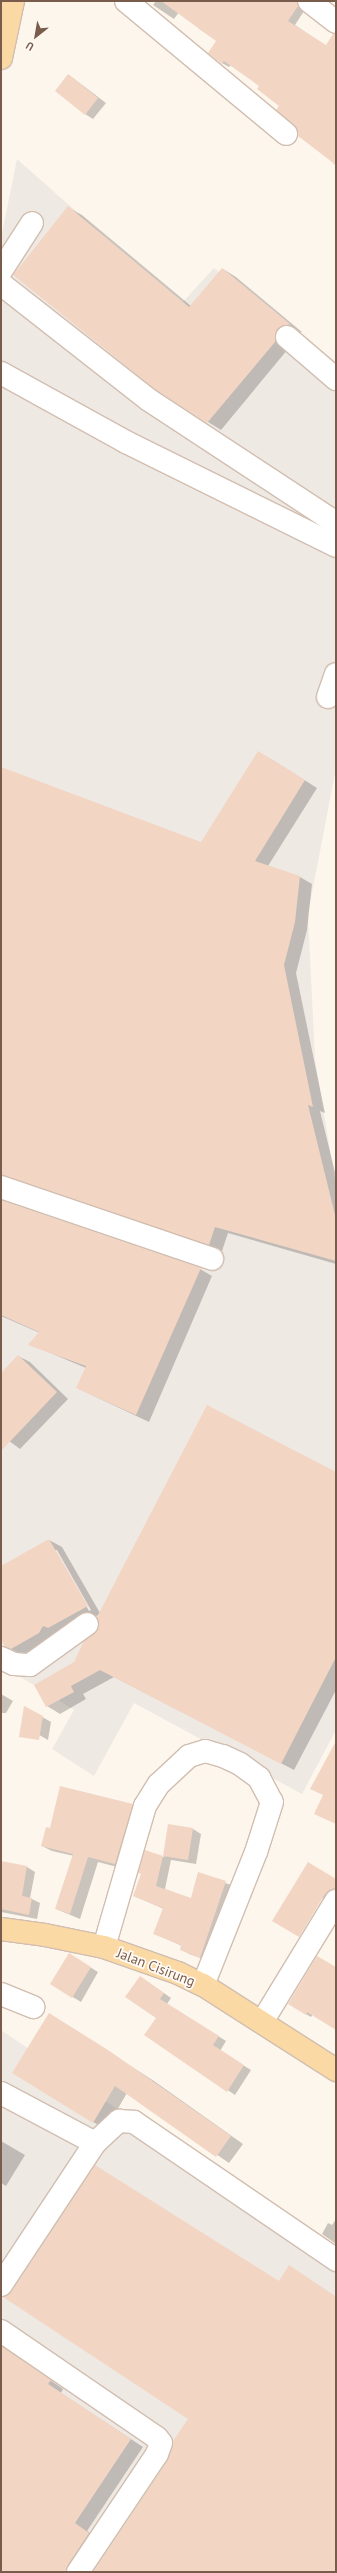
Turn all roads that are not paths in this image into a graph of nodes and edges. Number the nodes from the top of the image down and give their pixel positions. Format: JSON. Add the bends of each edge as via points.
{"nodes":[{"id":1,"x":13,"y":1,"type":"edge"},
{"id":2,"x":126,"y":1,"type":"edge"},
{"id":3,"x":309,"y":1,"type":"edge"},
{"id":4,"x":336,"y":22,"type":"edge"},
{"id":5,"x":1,"y":58,"type":"edge"},
{"id":6,"x":286,"y":134,"type":"dead end"},
{"id":7,"x":32,"y":223,"type":"dead end"},
{"id":8,"x":1,"y":271,"type":"edge"},
{"id":9,"x":1,"y":284,"type":"edge"},
{"id":10,"x":287,"y":337,"type":"dead end"},
{"id":11,"x":1,"y":373,"type":"edge"},
{"id":12,"x":336,"y":379,"type":"edge"},
{"id":13,"x":336,"y":523,"type":"edge"},
{"id":14,"x":336,"y":546,"type":"edge"},
{"id":15,"x":336,"y":674,"type":"edge"},
{"id":16,"x":328,"y":697,"type":"dead end"},
{"id":17,"x":1,"y":1187,"type":"edge"},
{"id":18,"x":212,"y":1259,"type":"dead end"},
{"id":19,"x":87,"y":1624,"type":"dead end"},
{"id":20,"x":1,"y":1658,"type":"edge"},
{"id":21,"x":336,"y":1901,"type":"edge"},
{"id":22,"x":1,"y":1928,"type":"edge"},
{"id":23,"x":104,"y":1947,"type":"junction"},
{"id":24,"x":203,"y":1985,"type":"junction"},
{"id":25,"x":1,"y":1994,"type":"edge"},
{"id":26,"x":33,"y":2007,"type":"dead end"},
{"id":27,"x":262,"y":2022,"type":"junction"},
{"id":28,"x":336,"y":2070,"type":"edge"},
{"id":29,"x":1,"y":2093,"type":"edge"},
{"id":30,"x":95,"y":2143,"type":"junction"},
{"id":31,"x":336,"y":2260,"type":"edge"},
{"id":32,"x":1,"y":2286,"type":"edge"},
{"id":33,"x":1,"y":2331,"type":"edge"},
{"id":34,"x":78,"y":2572,"type":"edge"}],
"edges":[{"from":1,"to":5,"type":"main road"},
{"from":2,"to":6,"type":"street"},
{"from":3,"to":4,"type":"street"},
{"from":7,"to":8,"type":"street"},
{"from":9,"to":13,"type":"street","via":[[149,400]]},
{"from":10,"to":12,"type":"street"},
{"from":11,"to":14,"type":"street","via":[[126,442]]},
{"from":15,"to":16,"type":"street"},
{"from":17,"to":18,"type":"street"},
{"from":19,"to":20,"type":"street","via":[[30,1665],[14,1664]]},
{"from":21,"to":27,"type":"street"},
{"from":22,"to":23,"type":"main road","name":"Jalan Cisirung"},
{"from":23,"to":24,"type":"main road","name":"Jalan Cisirung","via":[[178,1973]]},
{"from":23,"to":24,"type":"street","via":[[145,1806],[159,1784],[189,1756],[205,1751],[223,1756],[245,1767],[259,1778],[272,1802],[256,1852]]},
{"from":24,"to":27,"type":"main road","name":"Jalan Cisirung"},
{"from":25,"to":26,"type":"street"},
{"from":27,"to":28,"type":"main road","name":"Jalan Cisirung"},
{"from":29,"to":30,"type":"street"},
{"from":30,"to":31,"type":"street","via":[[119,2121],[134,2122]]},
{"from":30,"to":32,"type":"street"},
{"from":33,"to":34,"type":"street","via":[[161,2443],[157,2454]]}]}
